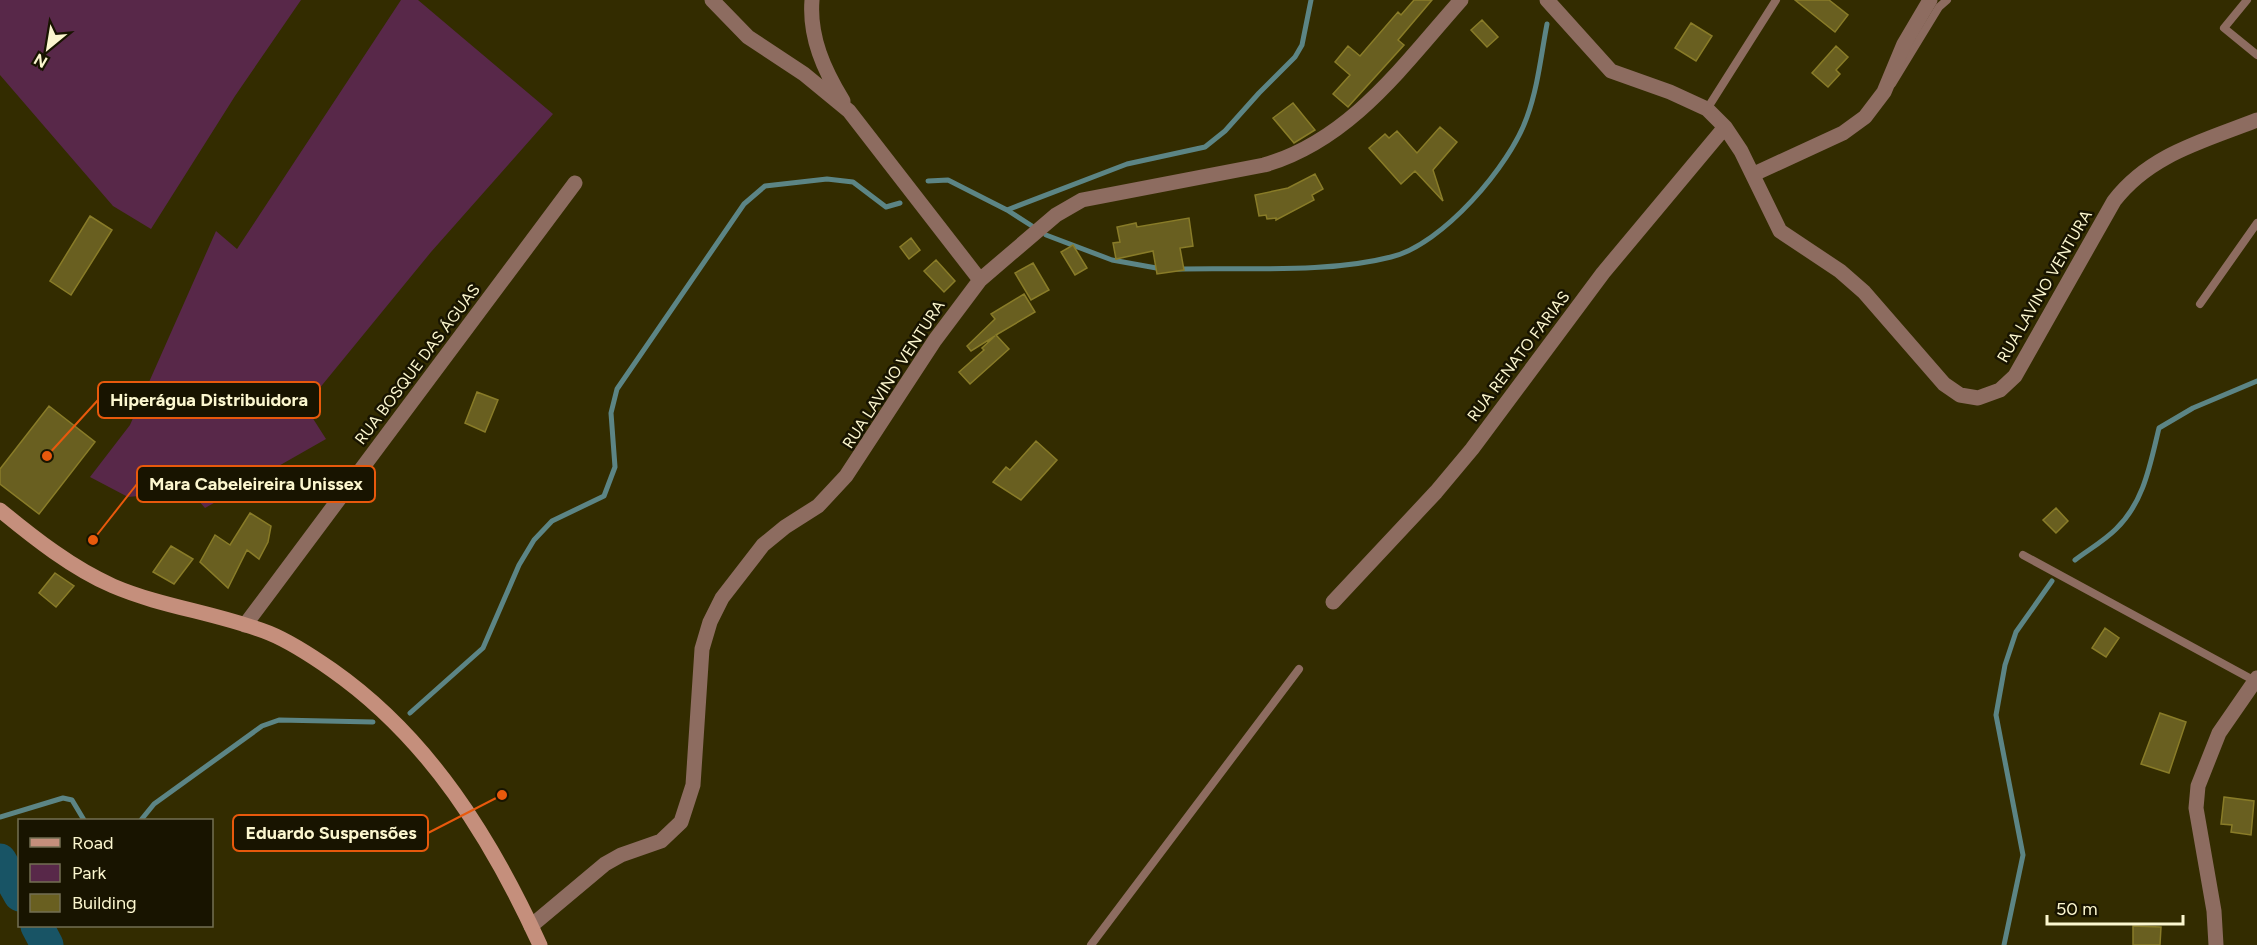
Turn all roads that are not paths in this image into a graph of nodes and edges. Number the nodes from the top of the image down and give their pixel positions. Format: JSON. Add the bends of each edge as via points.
{"nodes":[{"id":1,"x":712,"y":0,"type":"edge"},
{"id":2,"x":812,"y":0,"type":"edge"},
{"id":3,"x":1461,"y":0,"type":"edge"},
{"id":4,"x":1547,"y":0,"type":"edge"},
{"id":5,"x":1776,"y":0,"type":"edge"},
{"id":6,"x":1930,"y":0,"type":"edge"},
{"id":7,"x":1947,"y":0,"type":"edge"},
{"id":8,"x":2247,"y":0,"type":"edge"},
{"id":9,"x":2257,"y":55,"type":"edge"},
{"id":10,"x":1880,"y":99,"type":"junction"},
{"id":11,"x":1707,"y":109,"type":"junction"},
{"id":12,"x":849,"y":111,"type":"junction"},
{"id":13,"x":2257,"y":120,"type":"edge"},
{"id":14,"x":1725,"y":127,"type":"junction"},
{"id":15,"x":1754,"y":174,"type":"junction"},
{"id":16,"x":575,"y":183,"type":"dead end"},
{"id":17,"x":2257,"y":223,"type":"edge"},
{"id":18,"x":980,"y":280,"type":"junction"},
{"id":19,"x":2200,"y":304,"type":"dead end"},
{"id":20,"x":0,"y":510,"type":"edge"},
{"id":21,"x":2023,"y":555,"type":"dead end"},
{"id":22,"x":1333,"y":602,"type":"dead end"},
{"id":23,"x":245,"y":625,"type":"junction"},
{"id":24,"x":1299,"y":669,"type":"dead end"},
{"id":25,"x":2256,"y":680,"type":"edge"},
{"id":26,"x":531,"y":926,"type":"junction"},
{"id":27,"x":540,"y":945,"type":"edge"},
{"id":28,"x":1091,"y":945,"type":"edge"},
{"id":29,"x":2216,"y":945,"type":"edge"}],
"edges":[{"from":1,"to":12,"type":"street","via":[[748,37],[804,74]]},
{"from":2,"to":12,"type":"street","via":[[821,61]]},
{"from":3,"to":18,"type":"street","name":"RUA LAVINO VENTURA","via":[[1371,101],[1314,144],[1264,165],[1082,200],[1056,215]]},
{"from":4,"to":11,"type":"street","name":"RUA LAVINO VENTURA","via":[[1611,71]]},
{"from":5,"to":11,"type":"lane"},
{"from":6,"to":10,"type":"street","via":[[1904,44]]},
{"from":7,"to":10,"type":"lane"},
{"from":8,"to":9,"type":"lane","via":[[2224,28]]},
{"from":10,"to":15,"type":"street","via":[[1850,130]]},
{"from":11,"to":14,"type":"street","name":"RUA LAVINO VENTURA"},
{"from":12,"to":18,"type":"street"},
{"from":13,"to":15,"type":"street","name":"RUA LAVINO VENTURA","via":[[2160,159],[2134,177],[2114,201],[2015,376],[2000,390],[1978,398],[1960,395],[1944,384],[1864,292],[1780,231]]},
{"from":14,"to":15,"type":"street","name":"RUA LAVINO VENTURA"},
{"from":14,"to":22,"type":"street","name":"RUA RENATO FARIAS","via":[[1603,273],[1457,466]]},
{"from":16,"to":23,"type":"street","name":"RUA BOSQUE DAS ÁGUAS"},
{"from":17,"to":19,"type":"lane"},
{"from":18,"to":26,"type":"street","name":"RUA LAVINO VENTURA","via":[[935,340],[846,476],[818,506],[763,545],[718,605],[702,649],[693,785],[681,822],[661,841],[605,864]]},
{"from":20,"to":23,"type":"main road","via":[[96,578],[136,594]]},
{"from":21,"to":25,"type":"lane"},
{"from":23,"to":26,"type":"main road","via":[[270,633],[321,663],[357,688],[408,735],[462,802]]},
{"from":24,"to":28,"type":"lane"},
{"from":25,"to":29,"type":"street","via":[[2219,733],[2198,786],[2196,808]]},
{"from":26,"to":27,"type":"main road"}]}
